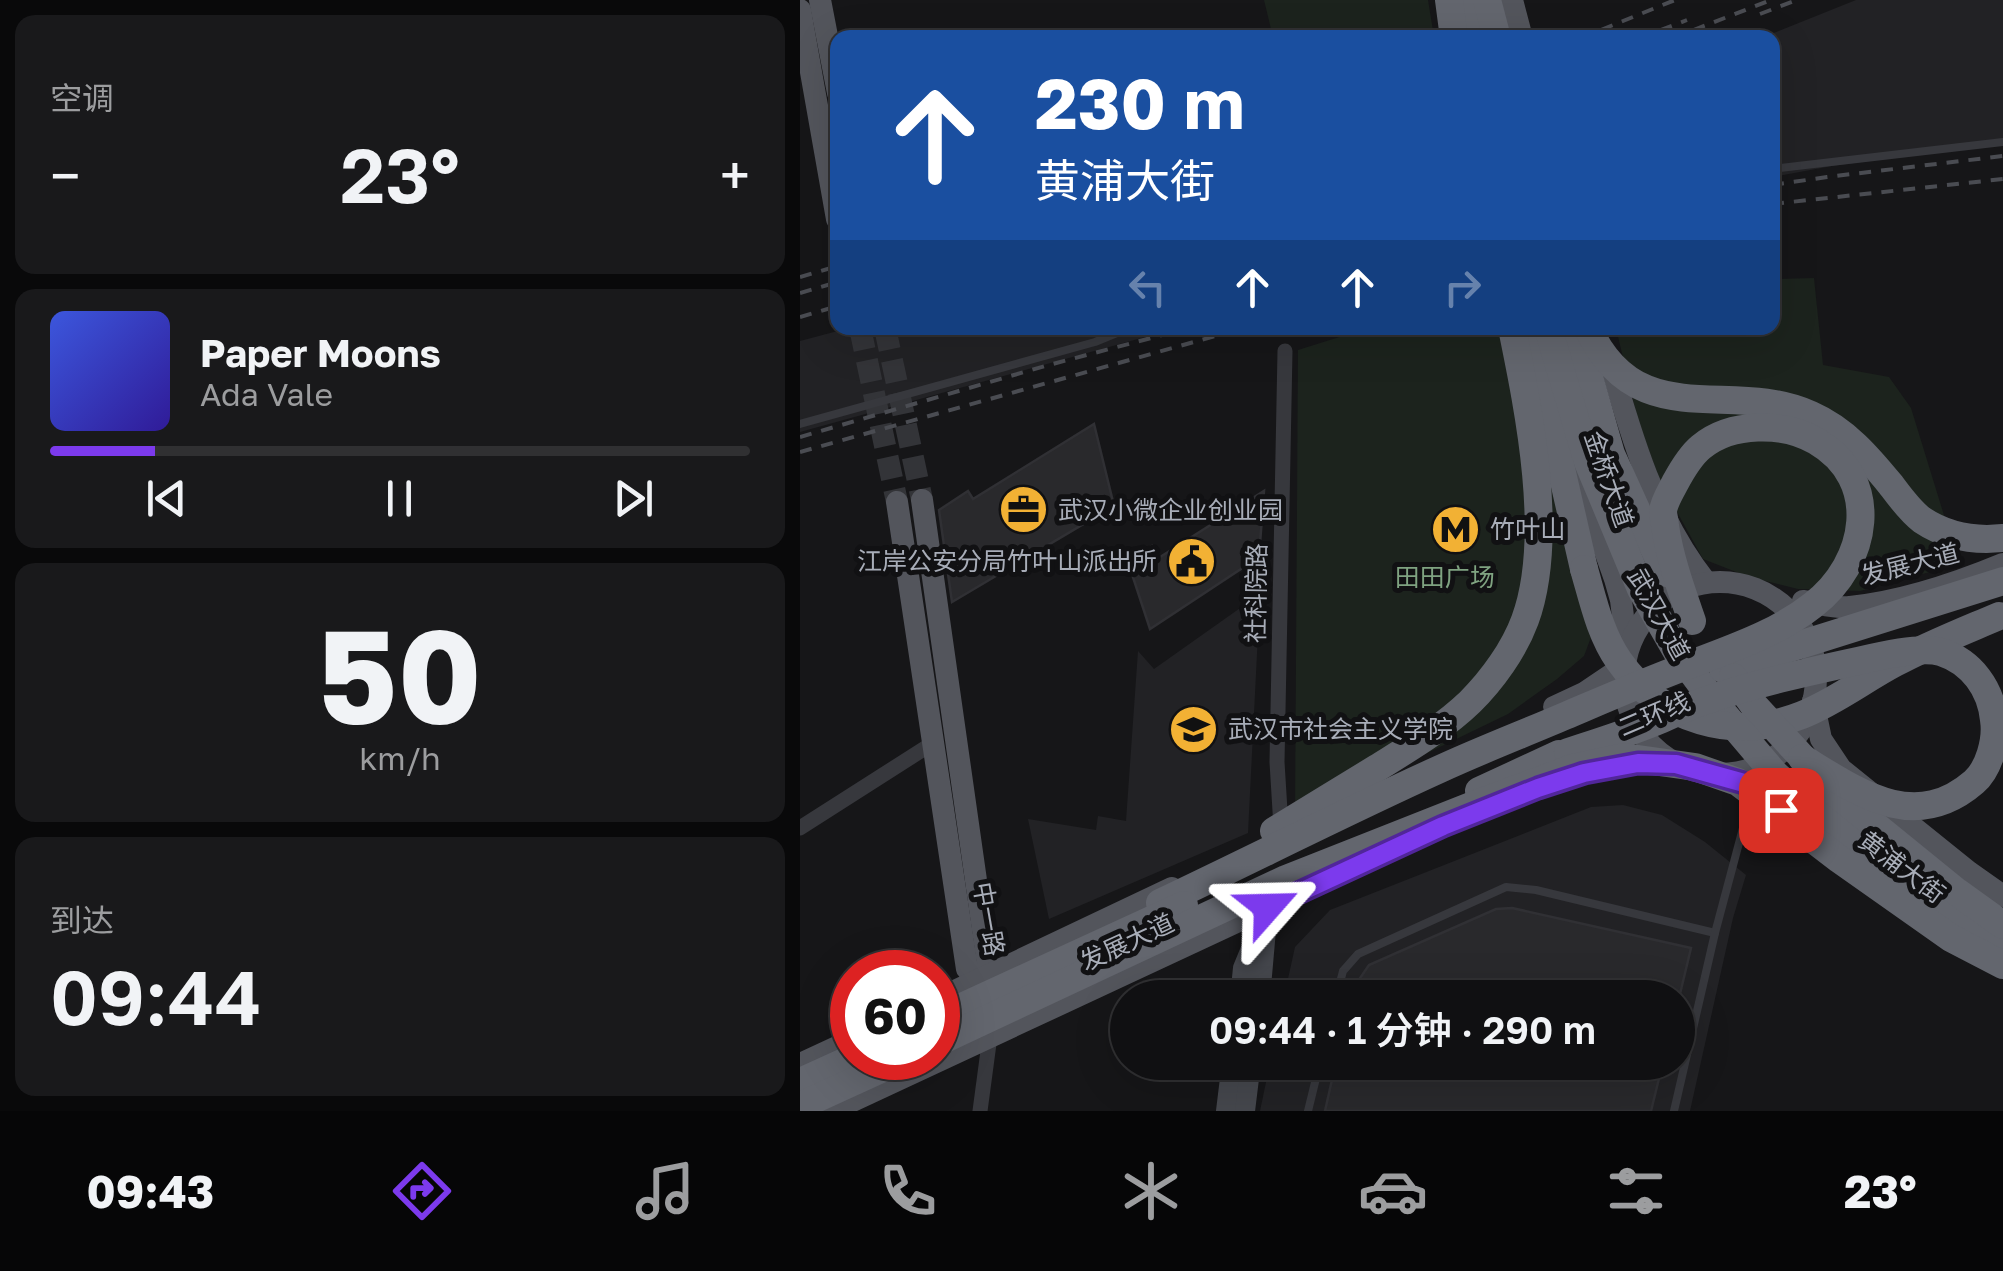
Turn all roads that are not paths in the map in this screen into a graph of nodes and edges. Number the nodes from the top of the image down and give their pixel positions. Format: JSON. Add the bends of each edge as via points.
{"nodes":[{"id":1,"x":820,"y":0,"type":"edge"},
{"id":2,"x":1449,"y":0,"type":"edge"},
{"id":3,"x":1465,"y":0,"type":"edge"},
{"id":4,"x":1487,"y":0,"type":"edge"},
{"id":5,"x":1512,"y":0,"type":"edge"},
{"id":6,"x":800,"y":10,"type":"edge"},
{"id":7,"x":1455,"y":30,"type":"edge"},
{"id":8,"x":1472,"y":30,"type":"edge"},
{"id":9,"x":1495,"y":30,"type":"edge"},
{"id":10,"x":1520,"y":30,"type":"edge"},
{"id":11,"x":830,"y":52,"type":"edge"},
{"id":12,"x":2003,"y":142,"type":"edge"},
{"id":13,"x":1780,"y":169,"type":"edge"},
{"id":14,"x":830,"y":180,"type":"edge"},
{"id":15,"x":1112,"y":335,"type":"edge"},
{"id":16,"x":1513,"y":335,"type":"edge"},
{"id":17,"x":1525,"y":335,"type":"edge"},
{"id":18,"x":1535,"y":335,"type":"edge"},
{"id":19,"x":1550,"y":335,"type":"edge"},
{"id":20,"x":1576,"y":335,"type":"edge"},
{"id":21,"x":1591,"y":335,"type":"edge"},
{"id":22,"x":1602,"y":335,"type":"edge"},
{"id":23,"x":1285,"y":352,"type":"dead end"},
{"id":24,"x":800,"y":424,"type":"edge"},
{"id":25,"x":922,"y":500,"type":"tunnel mouth"},
{"id":26,"x":897,"y":502,"type":"tunnel mouth"},
{"id":27,"x":2003,"y":538,"type":"edge"},
{"id":28,"x":2003,"y":564,"type":"edge"},
{"id":29,"x":2003,"y":581,"type":"edge"},
{"id":30,"x":1706,"y":582,"type":"junction"},
{"id":31,"x":1770,"y":596,"type":"junction"},
{"id":32,"x":2003,"y":598,"type":"edge"},
{"id":33,"x":2003,"y":617,"type":"edge"},
{"id":34,"x":1692,"y":621,"type":"junction"},
{"id":35,"x":1626,"y":658,"type":"junction"},
{"id":36,"x":1816,"y":677,"type":"junction"},
{"id":37,"x":1814,"y":702,"type":"junction"},
{"id":38,"x":933,"y":743,"type":"junction"},
{"id":39,"x":1559,"y":754,"type":"junction"},
{"id":40,"x":1802,"y":758,"type":"junction"},
{"id":41,"x":1676,"y":764,"type":"junction"},
{"id":42,"x":1718,"y":774,"type":"junction"},
{"id":43,"x":1747,"y":812,"type":"dead end"},
{"id":44,"x":800,"y":828,"type":"edge"},
{"id":45,"x":1281,"y":835,"type":"junction"},
{"id":46,"x":1286,"y":879,"type":"junction"},
{"id":47,"x":2003,"y":896,"type":"edge"},
{"id":48,"x":1160,"y":904,"type":"junction"},
{"id":49,"x":1268,"y":907,"type":"junction"},
{"id":50,"x":2003,"y":924,"type":"edge"},
{"id":51,"x":1714,"y":933,"type":"junction"},
{"id":52,"x":2003,"y":953,"type":"edge"},
{"id":53,"x":2003,"y":966,"type":"edge"},
{"id":54,"x":2003,"y":976,"type":"edge"},
{"id":55,"x":978,"y":980,"type":"junction"},
{"id":56,"x":1242,"y":980,"type":"edge"},
{"id":57,"x":1262,"y":980,"type":"edge"},
{"id":58,"x":1341,"y":980,"type":"edge"},
{"id":59,"x":960,"y":989,"type":"edge"},
{"id":60,"x":960,"y":997,"type":"edge"},
{"id":61,"x":960,"y":1008,"type":"edge"},
{"id":62,"x":960,"y":1032,"type":"edge"},
{"id":63,"x":990,"y":1036,"type":"junction"},
{"id":64,"x":830,"y":1050,"type":"edge"},
{"id":65,"x":800,"y":1064,"type":"edge"},
{"id":66,"x":830,"y":1068,"type":"edge"},
{"id":67,"x":857,"y":1080,"type":"edge"},
{"id":68,"x":1230,"y":1080,"type":"edge"},
{"id":69,"x":1249,"y":1080,"type":"edge"},
{"id":70,"x":1316,"y":1080,"type":"edge"},
{"id":71,"x":800,"y":1082,"type":"edge"},
{"id":72,"x":800,"y":1106,"type":"edge"},
{"id":73,"x":830,"y":1111,"type":"edge"},
{"id":74,"x":980,"y":1111,"type":"edge"},
{"id":75,"x":1226,"y":1111,"type":"edge"},
{"id":76,"x":1245,"y":1111,"type":"edge"},
{"id":77,"x":1308,"y":1111,"type":"edge"},
{"id":78,"x":1674,"y":1111,"type":"edge"}],
"edges":[{"from":1,"to":11,"type":"main road"},
{"from":2,"to":7,"type":"highway","bridge":true},
{"from":3,"to":8,"type":"highway"},
{"from":4,"to":9,"type":"highway"},
{"from":5,"to":10,"type":"main road"},
{"from":6,"to":14,"type":"main road"},
{"from":12,"to":13,"type":"lane"},
{"from":15,"to":24,"type":"lane"},
{"from":16,"to":48,"type":"highway","bridge":true,"via":[[1534,445],[1536,570],[1525,620],[1502,663],[1469,702],[1414,745]]},
{"from":17,"to":33,"type":"highway","bridge":true,"via":[[1602,630],[1640,685],[1684,717],[1761,727],[1799,716],[1946,638]]},
{"from":18,"to":35,"type":"main road","name":"金桥大道","via":[[1616,579]]},
{"from":19,"to":52,"type":"highway","name":"武汉大道","bridge":true,"via":[[1588,462],[1676,652],[1775,774]]},
{"from":20,"to":34,"type":"highway","name":"武汉大道","bridge":true,"via":[[1611,454]]},
{"from":21,"to":27,"type":"highway","bridge":true,"via":[[1628,380],[1652,392],[1788,405],[1812,415],[1859,448],[1920,519],[1950,534]]},
{"from":22,"to":30,"type":"main road","name":"金桥大道","via":[[1655,495],[1683,553]]},
{"from":23,"to":45,"type":"street","name":"社科院路"},
{"from":25,"to":55,"type":"main road","name":"中一路","via":[[988,964]]},
{"from":26,"to":38,"type":"main road","name":"中一路"},
{"from":28,"to":31,"type":"main road","name":"发展大道","via":[[1847,608]]},
{"from":29,"to":61,"type":"highway","name":"二环线","bridge":true,"via":[[1669,690]]},
{"from":30,"to":31,"type":"main road","via":[[1740,584]]},
{"from":30,"to":35,"type":"main road","via":[[1657,605],[1639,625]]},
{"from":31,"to":36,"type":"main road","via":[[1795,617],[1811,646]]},
{"from":32,"to":39,"type":"highway","name":"二环线","bridge":true,"via":[[1716,688]]},
{"from":33,"to":36,"type":"main road"},
{"from":34,"to":40,"type":"highway","name":"武汉大道","bridge":true},
{"from":34,"to":48,"type":"highway","bridge":true,"via":[[1663,512],[1685,465],[1702,446],[1743,430],[1798,431],[1821,443],[1855,484],[1862,511],[1852,558],[1814,605],[1772,632],[1440,769]]},
{"from":35,"to":41,"type":"main road","via":[[1630,712],[1641,733]]},
{"from":35,"to":45,"type":"main road","name":"发展大道","via":[[1584,693]]},
{"from":36,"to":37,"type":"main road"},
{"from":37,"to":42,"type":"main road","via":[[1778,754],[1744,771]]},
{"from":37,"to":47,"type":"main road","name":"黄浦大街","via":[[1821,739],[1840,769]]},
{"from":38,"to":44,"type":"street"},
{"from":38,"to":55,"type":"main road","name":"中一路","via":[[967,970]]},
{"from":39,"to":40,"type":"highway","bridge":true,"via":[[1703,701],[1890,653],[1939,651],[1979,678],[1991,699],[1994,738],[1980,777],[1961,794],[1932,804],[1903,806],[1865,796]]},
{"from":39,"to":46,"type":"highway","name":"二环线","bridge":true},
{"from":40,"to":50,"type":"highway","name":"武汉大道","bridge":true,"via":[[1834,792]]},
{"from":41,"to":42,"type":"main road"},
{"from":41,"to":49,"type":"main road","name":"发展大道","via":[[1638,763],[1538,788]]},
{"from":42,"to":54,"type":"main road","name":"黄浦大街","via":[[1760,794]]},
{"from":43,"to":51,"type":"lane"},
{"from":45,"to":49,"type":"main road"},
{"from":45,"to":55,"type":"main road","name":"发展大道"},
{"from":46,"to":53,"type":"highway","bridge":true,"via":[[1573,768],[1624,757],[1661,761],[1738,782],[1951,938]]},
{"from":46,"to":62,"type":"highway","name":"二环线","bridge":true},
{"from":48,"to":60,"type":"highway"},
{"from":49,"to":56,"type":"main road"},
{"from":49,"to":57,"type":"main road"},
{"from":49,"to":63,"type":"main road","name":"发展大道"},
{"from":51,"to":58,"type":"lane","via":[[1506,888],[1358,954]]},
{"from":51,"to":78,"type":"lane"},
{"from":55,"to":59,"type":"main road","name":"发展大道"},
{"from":55,"to":63,"type":"main road"},
{"from":63,"to":73,"type":"main road","name":"发展大道"},
{"from":63,"to":74,"type":"street"},
{"from":64,"to":65,"type":"main road"},
{"from":66,"to":71,"type":"highway"},
{"from":67,"to":72,"type":"highway"},
{"from":68,"to":75,"type":"main road"},
{"from":69,"to":76,"type":"main road"},
{"from":70,"to":77,"type":"lane"}]}
